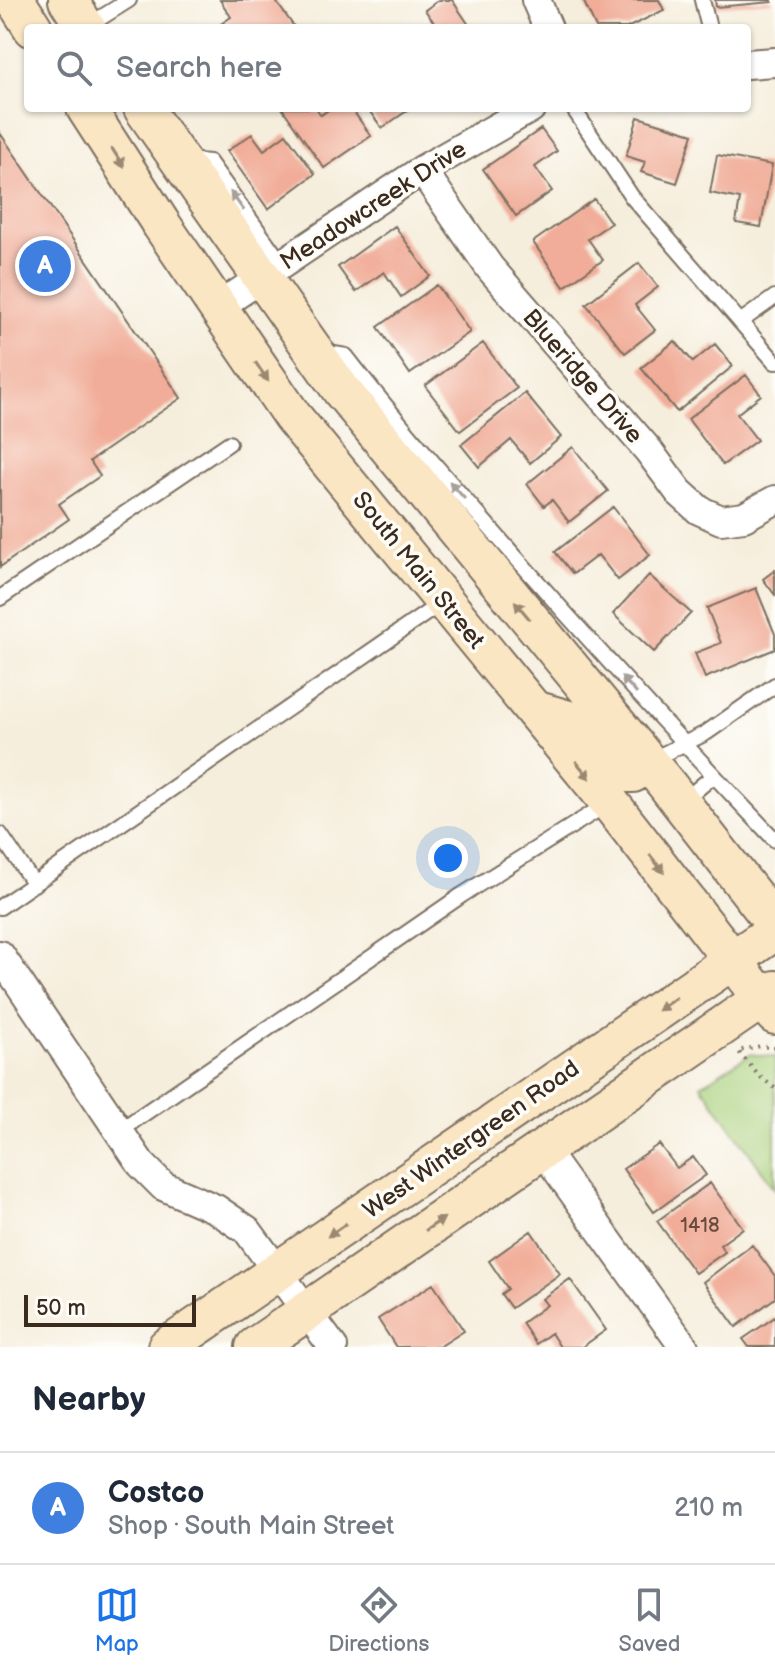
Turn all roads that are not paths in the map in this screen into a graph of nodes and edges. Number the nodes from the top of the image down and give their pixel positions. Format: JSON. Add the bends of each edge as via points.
{"nodes":[{"id":1,"x":15,"y":0,"type":"edge"},
{"id":2,"x":68,"y":0,"type":"edge"},
{"id":3,"x":129,"y":0,"type":"edge"},
{"id":4,"x":536,"y":0,"type":"edge"},
{"id":5,"x":702,"y":0,"type":"edge"},
{"id":6,"x":30,"y":24,"type":"edge"},
{"id":7,"x":83,"y":24,"type":"edge"},
{"id":8,"x":92,"y":24,"type":"edge"},
{"id":9,"x":546,"y":24,"type":"edge"},
{"id":10,"x":708,"y":24,"type":"edge"},
{"id":11,"x":775,"y":62,"type":"edge"},
{"id":12,"x":751,"y":64,"type":"edge"},
{"id":13,"x":89,"y":112,"type":"edge"},
{"id":14,"x":146,"y":112,"type":"edge"},
{"id":15,"x":524,"y":112,"type":"edge"},
{"id":16,"x":576,"y":112,"type":"edge"},
{"id":17,"x":422,"y":170,"type":"junction"},
{"id":18,"x":273,"y":270,"type":"junction"},
{"id":19,"x":775,"y":297,"type":"edge"},
{"id":20,"x":218,"y":307,"type":"junction"},
{"id":21,"x":740,"y":322,"type":"junction"},
{"id":22,"x":314,"y":351,"type":"junction"},
{"id":23,"x":775,"y":362,"type":"edge"},
{"id":24,"x":229,"y":443,"type":"dead end"},
{"id":25,"x":775,"y":500,"type":"edge"},
{"id":26,"x":488,"y":568,"type":"junction"},
{"id":27,"x":526,"y":569,"type":"junction"},
{"id":28,"x":0,"y":598,"type":"edge"},
{"id":29,"x":444,"y":601,"type":"junction"},
{"id":30,"x":775,"y":685,"type":"edge"},
{"id":31,"x":534,"y":710,"type":"junction"},
{"id":32,"x":681,"y":743,"type":"junction"},
{"id":33,"x":648,"y":762,"type":"junction"},
{"id":34,"x":713,"y":776,"type":"junction"},
{"id":35,"x":610,"y":803,"type":"junction"},
{"id":36,"x":681,"y":803,"type":"junction"},
{"id":37,"x":0,"y":834,"type":"edge"},
{"id":38,"x":775,"y":840,"type":"edge"},
{"id":39,"x":34,"y":884,"type":"junction"},
{"id":40,"x":0,"y":907,"type":"edge"},
{"id":41,"x":775,"y":924,"type":"edge"},
{"id":42,"x":775,"y":931,"type":"edge"},
{"id":43,"x":0,"y":955,"type":"edge"},
{"id":44,"x":731,"y":959,"type":"junction"},
{"id":45,"x":771,"y":1001,"type":"edge"},
{"id":46,"x":119,"y":1131,"type":"junction"},
{"id":47,"x":543,"y":1150,"type":"junction"},
{"id":48,"x":277,"y":1272,"type":"junction"},
{"id":49,"x":308,"y":1311,"type":"junction"},
{"id":50,"x":167,"y":1347,"type":"edge"},
{"id":51,"x":255,"y":1347,"type":"edge"},
{"id":52,"x":333,"y":1347,"type":"edge"},
{"id":53,"x":684,"y":1347,"type":"edge"}],
"edges":[{"from":1,"to":6,"type":"street"},
{"from":2,"to":7,"type":"street"},
{"from":3,"to":8,"type":"lane"},
{"from":4,"to":9,"type":"street"},
{"from":5,"to":10,"type":"lane"},
{"from":11,"to":12,"type":"street"},
{"from":13,"to":20,"type":"street","name":"South Main Street","one_way":true},
{"from":18,"to":14,"type":"street","one_way":true},
{"from":15,"to":17,"type":"street","name":"Meadowcreek Drive"},
{"from":16,"to":21,"type":"lane","via":[[632,197]]},
{"from":17,"to":18,"type":"street","name":"Meadowcreek Drive"},
{"from":17,"to":25,"type":"street","name":"Blueridge Drive","via":[[490,268],[679,492],[721,520],[744,517]]},
{"from":18,"to":20,"type":"street","name":"Meadowcreek Drive"},
{"from":18,"to":22,"type":"street"},
{"from":19,"to":21,"type":"lane"},
{"from":20,"to":29,"type":"street","name":"South Main Street","one_way":true,"via":[[292,416]]},
{"from":21,"to":23,"type":"lane"},
{"from":22,"to":26,"type":"street"},
{"from":27,"to":22,"type":"lane","one_way":true,"via":[[346,356]]},
{"from":24,"to":28,"type":"lane"},
{"from":26,"to":27,"type":"lane"},
{"from":26,"to":29,"type":"street"},
{"from":33,"to":26,"type":"street","one_way":true},
{"from":32,"to":27,"type":"lane","one_way":true},
{"from":29,"to":31,"type":"street","name":"South Main Street"},
{"from":29,"to":39,"type":"lane"},
{"from":30,"to":32,"type":"lane","via":[[706,733]]},
{"from":31,"to":33,"type":"street","via":[[579,723],[620,773],[633,773]]},
{"from":31,"to":35,"type":"street","name":"South Main Street","one_way":true},
{"from":32,"to":33,"type":"lane"},
{"from":32,"to":34,"type":"lane"},
{"from":33,"to":36,"type":"street"},
{"from":34,"to":36,"type":"lane"},
{"from":34,"to":38,"type":"lane"},
{"from":35,"to":44,"type":"street","name":"South Main Street","one_way":true},
{"from":35,"to":46,"type":"lane","via":[[462,895]]},
{"from":36,"to":41,"type":"street"},
{"from":37,"to":39,"type":"lane"},
{"from":39,"to":40,"type":"lane"},
{"from":42,"to":44,"type":"street","name":"West Wintergreen Road"},
{"from":43,"to":46,"type":"street"},
{"from":44,"to":45,"type":"street","name":"South Main Street"},
{"from":44,"to":48,"type":"street","name":"West Wintergreen Road","one_way":true},
{"from":45,"to":47,"type":"street","name":"West Wintergreen Road"},
{"from":46,"to":48,"type":"street","via":[[163,1186],[216,1209],[247,1230]]},
{"from":49,"to":47,"type":"street","name":"West Wintergreen Road","one_way":true},
{"from":47,"to":53,"type":"street"},
{"from":48,"to":49,"type":"street"},
{"from":48,"to":50,"type":"street","name":"West Wintergreen Road"},
{"from":49,"to":51,"type":"street","name":"West Wintergreen Road"},
{"from":49,"to":52,"type":"street"}]}
